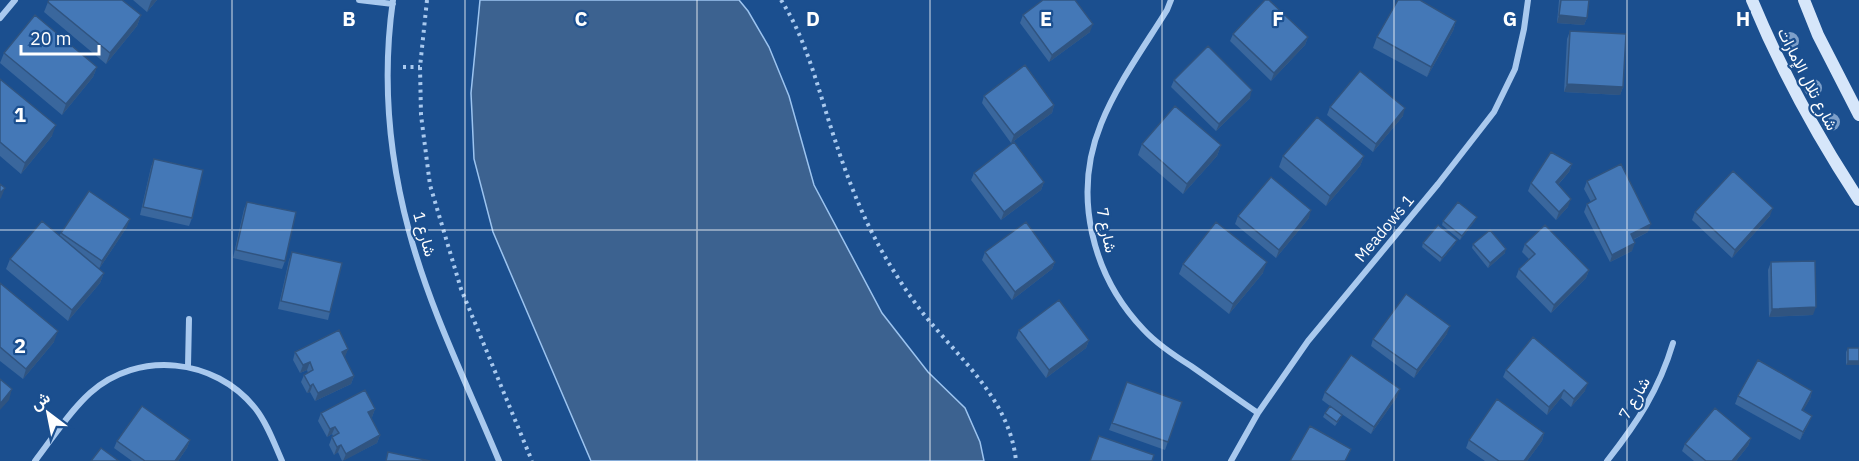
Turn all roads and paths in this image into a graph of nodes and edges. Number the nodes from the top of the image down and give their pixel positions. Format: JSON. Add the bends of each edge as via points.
{"nodes":[{"id":1,"x":15,"y":0,"type":"edge"},
{"id":2,"x":359,"y":0,"type":"edge"},
{"id":3,"x":427,"y":0,"type":"edge"},
{"id":4,"x":781,"y":0,"type":"edge"},
{"id":5,"x":1171,"y":0,"type":"edge"},
{"id":6,"x":1528,"y":0,"type":"edge"},
{"id":7,"x":1752,"y":0,"type":"edge"},
{"id":8,"x":1804,"y":0,"type":"edge"},
{"id":9,"x":393,"y":2,"type":"edge"},
{"id":10,"x":0,"y":18,"type":"edge"},
{"id":11,"x":1859,"y":115,"type":"edge"},
{"id":12,"x":1859,"y":200,"type":"edge"},
{"id":13,"x":189,"y":319,"type":"dead end"},
{"id":14,"x":1673,"y":343,"type":"dead end"},
{"id":15,"x":188,"y":366,"type":"junction"},
{"id":16,"x":1258,"y":413,"type":"junction"},
{"id":17,"x":35,"y":461,"type":"edge"},
{"id":18,"x":282,"y":461,"type":"edge"},
{"id":19,"x":499,"y":461,"type":"edge"},
{"id":20,"x":532,"y":461,"type":"edge"},
{"id":21,"x":1016,"y":461,"type":"edge"},
{"id":22,"x":1231,"y":461,"type":"edge"},
{"id":23,"x":1607,"y":461,"type":"edge"}],
"edges":[{"from":1,"to":10,"type":"street"},
{"from":2,"to":9,"type":"street"},
{"from":3,"to":20,"type":"path","via":[[420,67],[421,116],[430,185],[461,289]]},
{"from":4,"to":21,"type":"path","via":[[810,63],[848,177],[873,235],[925,315],[993,396],[1011,435]]},
{"from":5,"to":16,"type":"street","name":"شارع 7","via":[[1100,125],[1090,161],[1087,198],[1091,235],[1103,271],[1121,303],[1145,332]]},
{"from":6,"to":16,"type":"street","name":"Meadows 1","via":[[1515,69],[1494,112],[1308,341]]},
{"from":7,"to":12,"type":"main road","name":"شارع تلال الإمارات","via":[[1774,53],[1825,148]]},
{"from":8,"to":11,"type":"main road","name":"شارع تلال الإمارات"},
{"from":9,"to":19,"type":"street","name":"شارع 1","via":[[388,100],[401,200],[434,305]]},
{"from":13,"to":15,"type":"street"},
{"from":14,"to":23,"type":"street","name":"شارع 7","via":[[1645,410]]},
{"from":15,"to":17,"type":"street","via":[[136,368],[111,378],[90,393]]},
{"from":15,"to":18,"type":"street","via":[[214,375],[255,408]]},
{"from":16,"to":22,"type":"street","name":"Meadows 1"}]}
